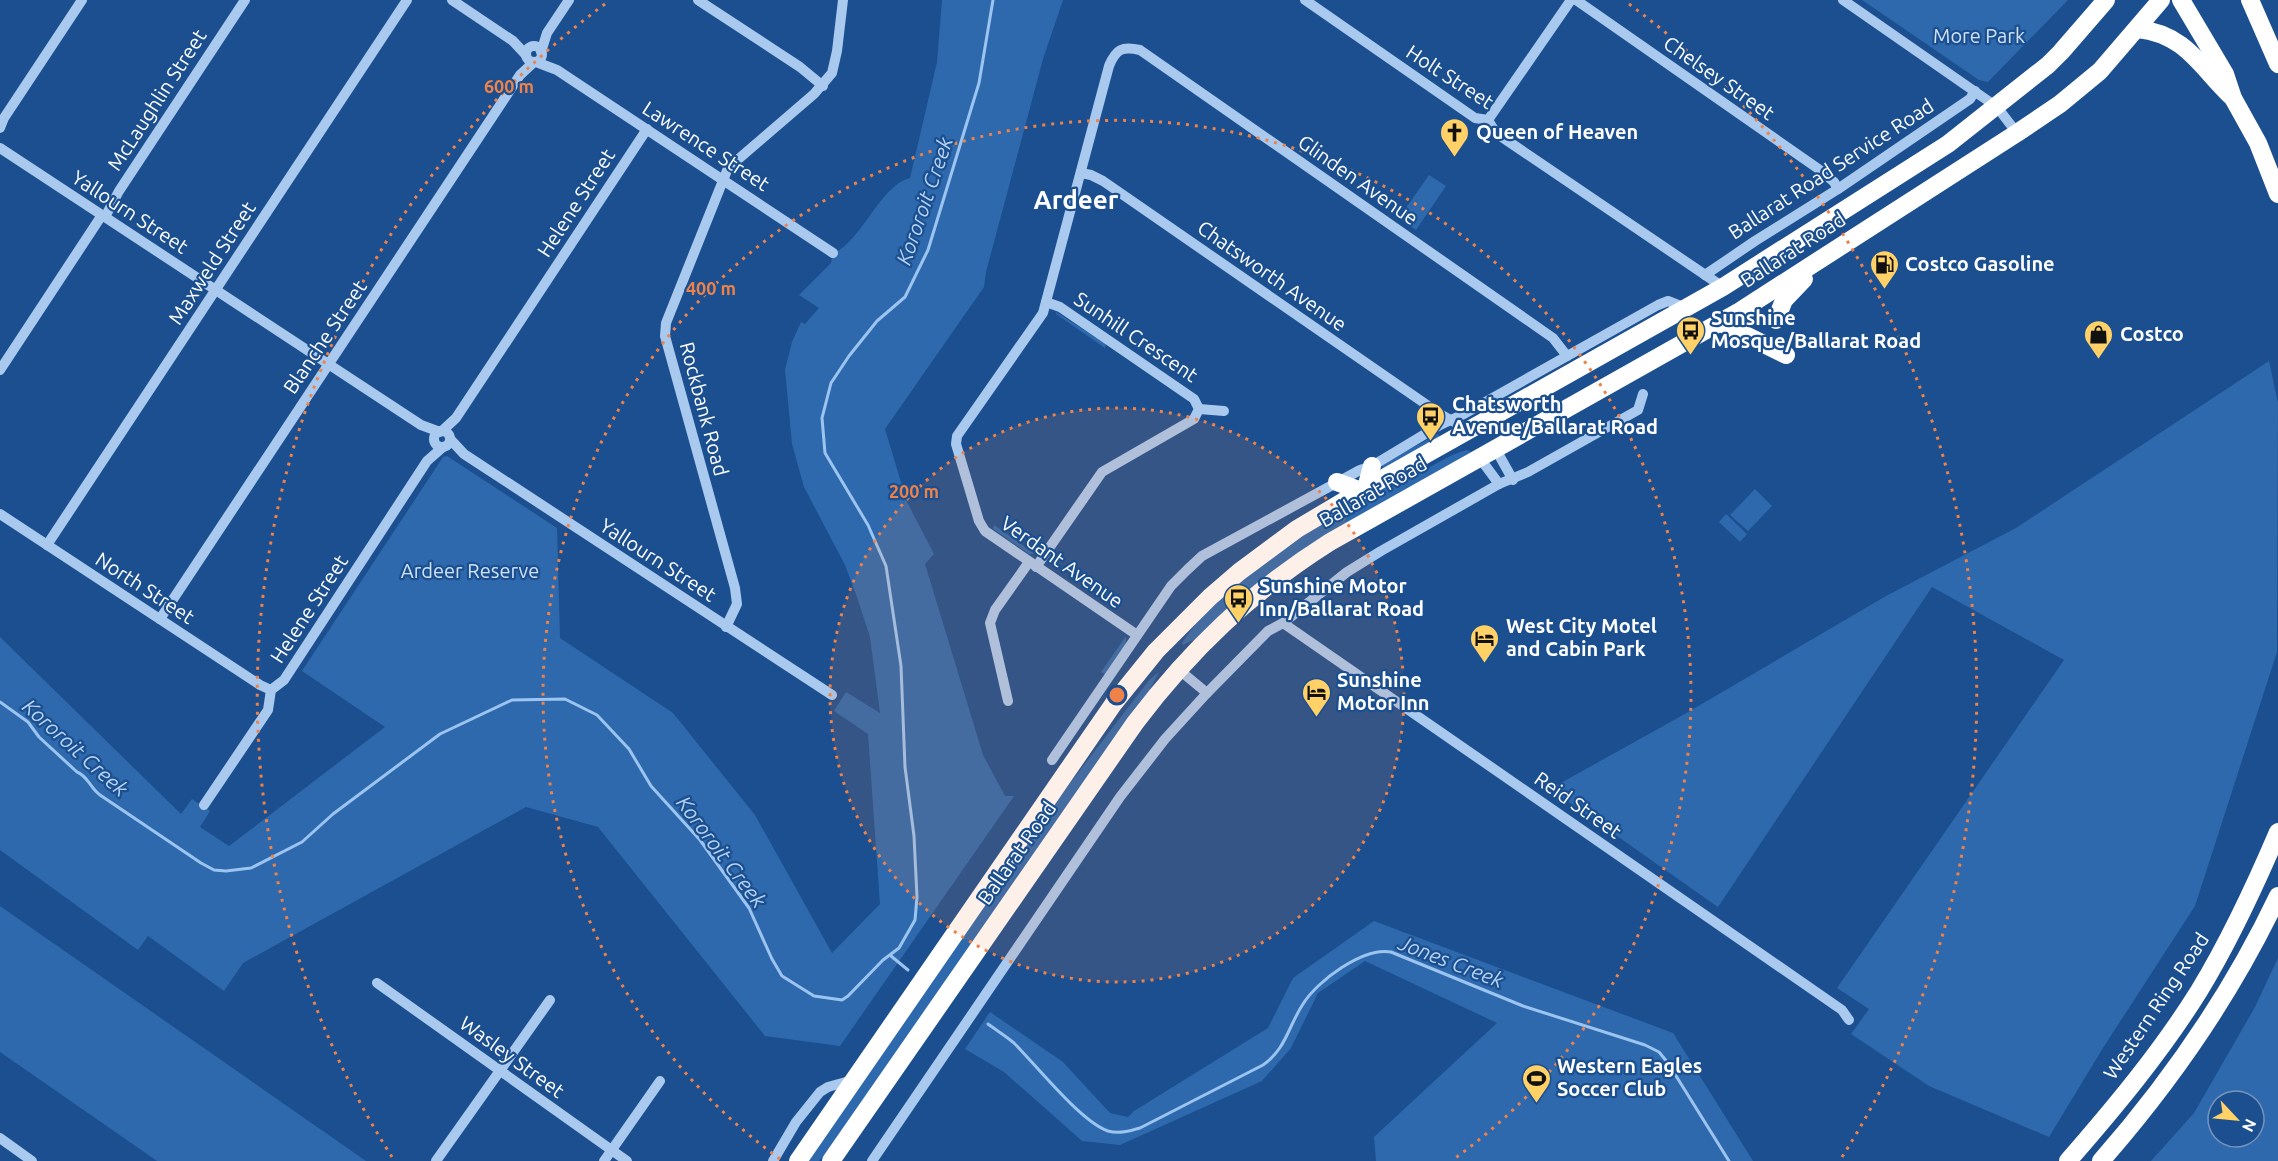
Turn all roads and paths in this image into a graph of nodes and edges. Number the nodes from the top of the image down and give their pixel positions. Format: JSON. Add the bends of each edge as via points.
{"nodes":[{"id":1,"x":82,"y":0,"type":"edge"},
{"id":2,"x":245,"y":0,"type":"edge"},
{"id":3,"x":407,"y":0,"type":"edge"},
{"id":4,"x":452,"y":0,"type":"edge"},
{"id":5,"x":569,"y":0,"type":"edge"},
{"id":6,"x":698,"y":0,"type":"edge"},
{"id":7,"x":843,"y":0,"type":"edge"},
{"id":8,"x":1305,"y":0,"type":"edge"},
{"id":9,"x":1571,"y":0,"type":"edge"},
{"id":10,"x":1576,"y":0,"type":"edge"},
{"id":11,"x":1843,"y":0,"type":"edge"},
{"id":12,"x":2094,"y":0,"type":"edge"},
{"id":13,"x":2106,"y":0,"type":"edge"},
{"id":14,"x":2161,"y":0,"type":"edge"},
{"id":15,"x":2181,"y":0,"type":"edge"},
{"id":16,"x":2250,"y":0,"type":"edge"},
{"id":17,"x":2091,"y":18,"type":"junction"},
{"id":18,"x":2138,"y":28,"type":"junction"},
{"id":19,"x":1120,"y":48,"type":"joint"},
{"id":20,"x":534,"y":54,"type":"junction"},
{"id":21,"x":2278,"y":64,"type":"edge"},
{"id":22,"x":825,"y":83,"type":"junction"},
{"id":23,"x":1975,"y":91,"type":"junction"},
{"id":24,"x":2233,"y":98,"type":"junction"},
{"id":25,"x":1997,"y":107,"type":"junction"},
{"id":26,"x":1488,"y":120,"type":"junction"},
{"id":27,"x":1,"y":123,"type":"edge"},
{"id":28,"x":646,"y":129,"type":"junction"},
{"id":29,"x":2017,"y":133,"type":"junction"},
{"id":30,"x":0,"y":148,"type":"edge"},
{"id":31,"x":1081,"y":173,"type":"junction"},
{"id":32,"x":723,"y":179,"type":"junction"},
{"id":33,"x":1838,"y":189,"type":"junction"},
{"id":34,"x":2278,"y":194,"type":"edge"},
{"id":35,"x":102,"y":215,"type":"junction"},
{"id":36,"x":1834,"y":251,"type":"junction"},
{"id":37,"x":833,"y":254,"type":"dead end"},
{"id":38,"x":1705,"y":275,"type":"junction"},
{"id":39,"x":1723,"y":287,"type":"junction"},
{"id":40,"x":216,"y":290,"type":"junction"},
{"id":41,"x":1046,"y":302,"type":"junction"},
{"id":42,"x":1686,"y":308,"type":"junction"},
{"id":43,"x":1776,"y":321,"type":"dead end"},
{"id":44,"x":1719,"y":322,"type":"junction"},
{"id":45,"x":1786,"y":355,"type":"dead end"},
{"id":46,"x":1566,"y":356,"type":"junction"},
{"id":47,"x":328,"y":364,"type":"junction"},
{"id":48,"x":0,"y":370,"type":"edge"},
{"id":49,"x":1643,"y":394,"type":"dead end"},
{"id":50,"x":1199,"y":409,"type":"junction"},
{"id":51,"x":1224,"y":411,"type":"dead end"},
{"id":52,"x":1445,"y":419,"type":"junction"},
{"id":53,"x":1465,"y":433,"type":"junction"},
{"id":54,"x":442,"y":439,"type":"junction"},
{"id":55,"x":1487,"y":452,"type":"junction"},
{"id":56,"x":1372,"y":466,"type":"junction"},
{"id":57,"x":1513,"y":480,"type":"junction"},
{"id":58,"x":1337,"y":482,"type":"junction"},
{"id":59,"x":1499,"y":484,"type":"junction"},
{"id":60,"x":1363,"y":489,"type":"junction"},
{"id":61,"x":0,"y":514,"type":"edge"},
{"id":62,"x":47,"y":545,"type":"junction"},
{"id":63,"x":1033,"y":564,"type":"junction"},
{"id":64,"x":160,"y":620,"type":"junction"},
{"id":65,"x":1283,"y":623,"type":"junction"},
{"id":66,"x":723,"y":624,"type":"junction"},
{"id":67,"x":1137,"y":635,"type":"junction"},
{"id":68,"x":1156,"y":651,"type":"junction"},
{"id":69,"x":1178,"y":669,"type":"junction"},
{"id":70,"x":271,"y":690,"type":"junction"},
{"id":71,"x":1207,"y":693,"type":"junction"},
{"id":72,"x":832,"y":695,"type":"dead end"},
{"id":73,"x":1008,"y":701,"type":"dead end"},
{"id":74,"x":1052,"y":760,"type":"dead end"},
{"id":75,"x":204,"y":805,"type":"dead end"},
{"id":76,"x":2278,"y":832,"type":"edge"},
{"id":77,"x":2278,"y":896,"type":"edge"},
{"id":78,"x":377,"y":983,"type":"dead end"},
{"id":79,"x":550,"y":1000,"type":"dead end"},
{"id":80,"x":1849,"y":1020,"type":"dead end"},
{"id":81,"x":500,"y":1071,"type":"junction"},
{"id":82,"x":854,"y":1080,"type":"junction"},
{"id":83,"x":660,"y":1081,"type":"dead end"},
{"id":84,"x":0,"y":1138,"type":"edge"},
{"id":85,"x":612,"y":1150,"type":"junction"},
{"id":86,"x":835,"y":1160,"type":"edge"},
{"id":87,"x":32,"y":1161,"type":"edge"},
{"id":88,"x":436,"y":1161,"type":"edge"},
{"id":89,"x":604,"y":1161,"type":"edge"},
{"id":90,"x":627,"y":1161,"type":"edge"},
{"id":91,"x":773,"y":1161,"type":"edge"},
{"id":92,"x":798,"y":1161,"type":"edge"},
{"id":93,"x":873,"y":1161,"type":"edge"},
{"id":94,"x":2068,"y":1161,"type":"edge"},
{"id":95,"x":2101,"y":1161,"type":"edge"}],
"edges":[{"from":1,"to":27,"type":"street"},
{"from":2,"to":35,"type":"street","name":"McLaughlin Street"},
{"from":3,"to":40,"type":"street","name":"Maxweld Street"},
{"from":4,"to":20,"type":"street","name":"Lawrence Street"},
{"from":5,"to":20,"type":"street","name":"Blanche Street"},
{"from":6,"to":22,"type":"street"},
{"from":7,"to":22,"type":"street","via":[[835,66]]},
{"from":8,"to":26,"type":"street","name":"Holt Street","via":[[1475,118]]},
{"from":9,"to":26,"type":"street"},
{"from":10,"to":33,"type":"street","name":"Chelsey Street","via":[[1820,170]]},
{"from":11,"to":23,"type":"street"},
{"from":12,"to":17,"type":"highway"},
{"from":13,"to":17,"type":"highway","name":"Ballarat Road"},
{"from":14,"to":18,"type":"highway","name":"Ballarat Road"},
{"from":15,"to":24,"type":"highway","via":[[2225,74]]},
{"from":16,"to":21,"type":"highway"},
{"from":17,"to":25,"type":"highway","name":"Ballarat Road","via":[[2061,52]]},
{"from":18,"to":24,"type":"highway","via":[[2159,32],[2185,47]]},
{"from":18,"to":29,"type":"highway","name":"Ballarat Road","via":[[2100,71]]},
{"from":19,"to":31,"type":"street","name":"Verdant Avenue","via":[[1109,66]]},
{"from":19,"to":46,"type":"street","name":"Glinden Avenue","via":[[1140,50],[1553,338]]},
{"from":20,"to":28,"type":"street","name":"Lawrence Street"},
{"from":20,"to":47,"type":"street","name":"Blanche Street"},
{"from":22,"to":32,"type":"street","name":"Rockbank Road","via":[[728,168]]},
{"from":23,"to":25,"type":"street"},
{"from":23,"to":33,"type":"street","name":"Ballarat Road Service Road","via":[[1970,99]]},
{"from":24,"to":34,"type":"highway","via":[[2258,142]]},
{"from":25,"to":29,"type":"street"},
{"from":25,"to":39,"type":"highway","name":"Ballarat Road","via":[[1948,144]]},
{"from":26,"to":38,"type":"street","name":"Holt Street","via":[[1496,133]]},
{"from":28,"to":32,"type":"street","name":"Lawrence Street"},
{"from":28,"to":54,"type":"street","name":"Helene Street"},
{"from":29,"to":36,"type":"highway","name":"Ballarat Road"},
{"from":30,"to":35,"type":"street","name":"Yallourn Street"},
{"from":31,"to":41,"type":"street","name":"Verdant Avenue"},
{"from":31,"to":52,"type":"street","name":"Chatsworth Avenue","via":[[1103,181]]},
{"from":32,"to":37,"type":"street","name":"Lawrence Street"},
{"from":32,"to":66,"type":"street","name":"Rockbank Road","via":[[664,330],[736,596]]},
{"from":33,"to":38,"type":"street","name":"Ballarat Road Service Road"},
{"from":35,"to":40,"type":"street","name":"Yallourn Street"},
{"from":35,"to":48,"type":"street","name":"McLaughlin Street"},
{"from":36,"to":43,"type":"highway","via":[[1784,300]]},
{"from":36,"to":44,"type":"highway","name":"Ballarat Road"},
{"from":38,"to":39,"type":"street","name":"Holt Street"},
{"from":39,"to":42,"type":"highway","name":"Ballarat Road"},
{"from":40,"to":47,"type":"street","name":"Yallourn Street"},
{"from":40,"to":62,"type":"street","name":"Maxweld Street"},
{"from":41,"to":50,"type":"street","name":"Sunhill Crescent","via":[[1060,307],[1194,399]]},
{"from":41,"to":63,"type":"street","name":"Verdant Avenue","via":[[1043,313],[957,436],[956,444],[985,531]]},
{"from":42,"to":46,"type":"street","name":"Ballarat Road","via":[[1668,301]]},
{"from":42,"to":53,"type":"highway","name":"Ballarat Road"},
{"from":44,"to":45,"type":"highway"},
{"from":44,"to":55,"type":"highway","name":"Ballarat Road"},
{"from":46,"to":52,"type":"street","name":"Ballarat Road"},
{"from":47,"to":54,"type":"street","name":"Yallourn Street"},
{"from":47,"to":64,"type":"street","name":"Blanche Street"},
{"from":49,"to":57,"type":"street","via":[[1638,410]]},
{"from":50,"to":51,"type":"street","name":"Sunhill Crescent"},
{"from":50,"to":63,"type":"street","name":"Sunhill Crescent","via":[[1194,419],[1102,472]]},
{"from":52,"to":53,"type":"street","name":"Chatsworth Avenue","via":[[1451,431]]},
{"from":52,"to":56,"type":"street","name":"Ballarat Road"},
{"from":53,"to":55,"type":"highway","via":[[1472,446]]},
{"from":53,"to":60,"type":"highway","name":"Ballarat Road"},
{"from":54,"to":66,"type":"street","name":"Yallourn Street"},
{"from":54,"to":70,"type":"street","name":"Helene Street","via":[[284,680]]},
{"from":55,"to":57,"type":"street"},
{"from":55,"to":59,"type":"street"},
{"from":55,"to":69,"type":"highway","name":"Ballarat Road","via":[[1277,577],[1233,613]]},
{"from":56,"to":58,"type":"street","name":"Ballarat Road"},
{"from":56,"to":60,"type":"highway"},
{"from":57,"to":59,"type":"street"},
{"from":58,"to":60,"type":"highway"},
{"from":58,"to":67,"type":"street","name":"Ballarat Road","via":[[1202,556],[1171,586]]},
{"from":59,"to":65,"type":"street","via":[[1347,572]]},
{"from":60,"to":68,"type":"highway","name":"Ballarat Road","via":[[1297,529],[1239,572]]},
{"from":61,"to":62,"type":"street","name":"North Street"},
{"from":62,"to":64,"type":"street","name":"North Street"},
{"from":63,"to":67,"type":"street","name":"Verdant Avenue"},
{"from":63,"to":73,"type":"street","name":"Sunhill Crescent","via":[[995,610],[990,623]]},
{"from":64,"to":70,"type":"street","name":"North Street"},
{"from":65,"to":71,"type":"street","via":[[1268,632]]},
{"from":65,"to":80,"type":"street","name":"Reid Street","via":[[1842,1010]]},
{"from":66,"to":72,"type":"street","name":"Yallourn Street"},
{"from":67,"to":74,"type":"street","name":"Ballarat Road"},
{"from":68,"to":69,"type":"highway"},
{"from":68,"to":82,"type":"highway","name":"Ballarat Road","via":[[1109,711]]},
{"from":69,"to":71,"type":"street"},
{"from":69,"to":86,"type":"highway","name":"Ballarat Road","via":[[1112,755]]},
{"from":70,"to":75,"type":"street","name":"Helene Street","via":[[268,710]]},
{"from":71,"to":93,"type":"street","via":[[1120,797]]},
{"from":76,"to":94,"type":"highway","name":"Western Ring Road","via":[[2249,898],[2198,992],[2131,1087]]},
{"from":77,"to":95,"type":"highway","via":[[2200,1034],[2161,1089]]},
{"from":78,"to":81,"type":"street","name":"Wasley Street"},
{"from":79,"to":81,"type":"street"},
{"from":81,"to":85,"type":"street","name":"Wasley Street"},
{"from":81,"to":88,"type":"street"},
{"from":82,"to":91,"type":"street","via":[[820,1092]]},
{"from":82,"to":92,"type":"highway","name":"Ballarat Road"},
{"from":83,"to":85,"type":"street"},
{"from":84,"to":87,"type":"street"},
{"from":85,"to":89,"type":"street"},
{"from":85,"to":90,"type":"street","name":"Wasley Street"}]}
